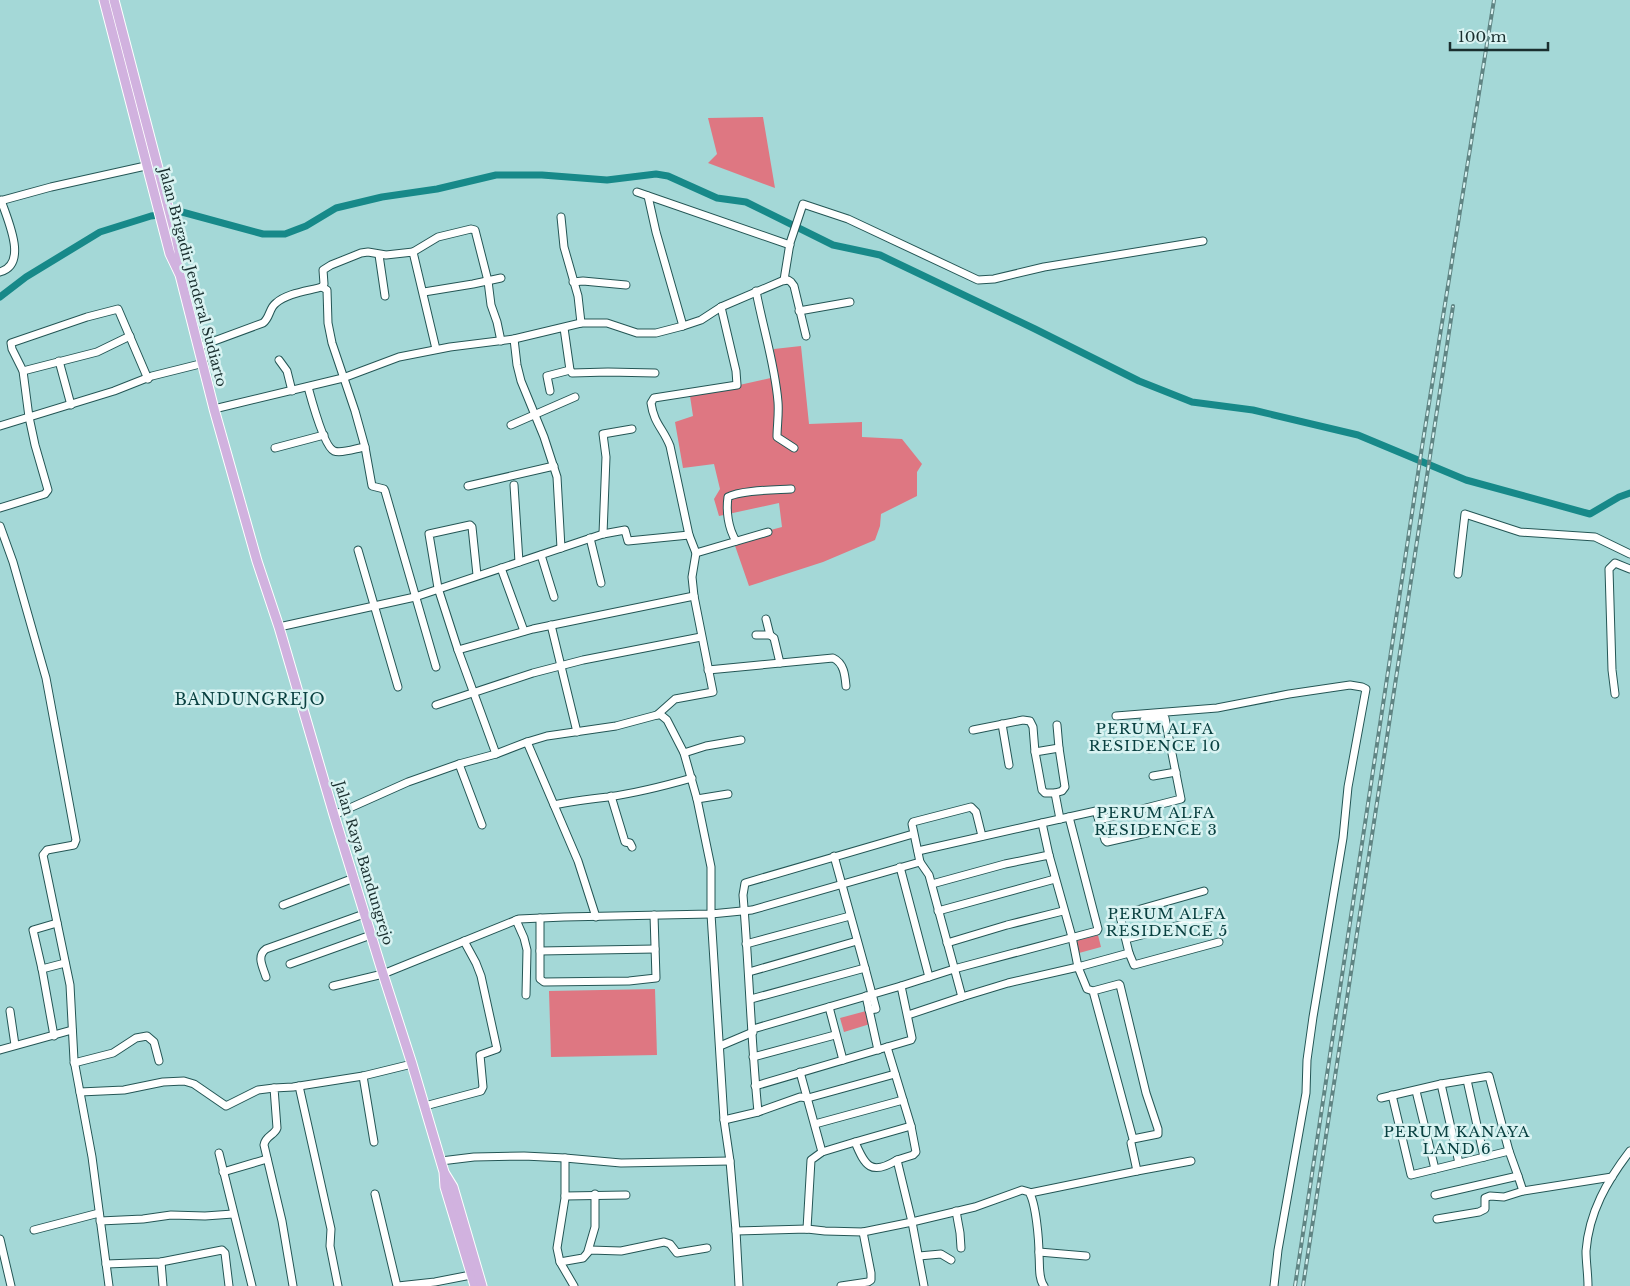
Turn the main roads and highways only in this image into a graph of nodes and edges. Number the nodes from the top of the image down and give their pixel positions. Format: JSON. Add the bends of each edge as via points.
{"nodes":[{"id":1,"x":104,"y":0,"type":"edge"},
{"id":2,"x":114,"y":0,"type":"edge"},
{"id":3,"x":152,"y":164,"type":"junction"},
{"id":4,"x":257,"y":561,"type":"joint"},
{"id":5,"x":444,"y":1172,"type":"junction"},
{"id":6,"x":475,"y":1286,"type":"edge"},
{"id":7,"x":482,"y":1286,"type":"edge"}],
"edges":[{"from":1,"to":3,"type":"main road","name":"Jalan Brigadir Jenderal Sudiarto"},
{"from":2,"to":3,"type":"main road","name":"Jalan Brigadir Jenderal Sudiarto"},
{"from":3,"to":4,"type":"main road","name":"Jalan Brigadir Jenderal Sudiarto","via":[[171,237],[170,254],[178,271]]},
{"from":4,"to":5,"type":"main road","name":"Jalan Raya Bandungrejo"},
{"from":5,"to":6,"type":"main road","name":"Jalan Raya Bandungrejo","via":[[445,1187]]},
{"from":5,"to":7,"type":"main road","name":"Jalan Raya Bandungrejo","via":[[454,1187]]}]}
